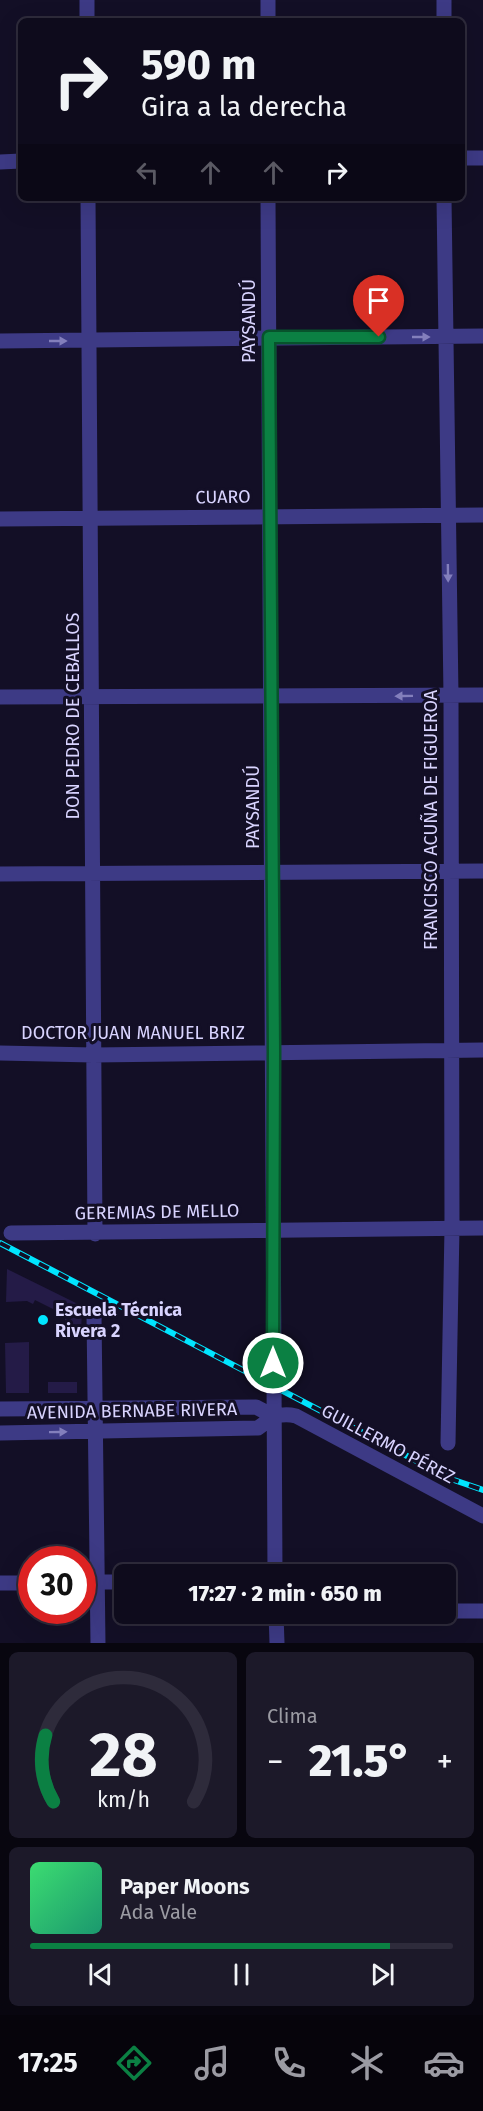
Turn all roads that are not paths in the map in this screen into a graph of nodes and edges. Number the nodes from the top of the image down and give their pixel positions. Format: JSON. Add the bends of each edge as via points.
{"nodes":[{"id":1,"x":87,"y":0,"type":"edge"},
{"id":2,"x":268,"y":0,"type":"edge"},
{"id":3,"x":444,"y":0,"type":"edge"},
{"id":4,"x":87,"y":18,"type":"edge"},
{"id":5,"x":268,"y":18,"type":"edge"},
{"id":6,"x":444,"y":18,"type":"edge"},
{"id":7,"x":465,"y":158,"type":"edge"},
{"id":8,"x":483,"y":158,"type":"edge"},
{"id":9,"x":0,"y":162,"type":"edge"},
{"id":10,"x":18,"y":162,"type":"edge"},
{"id":11,"x":88,"y":201,"type":"edge"},
{"id":12,"x":268,"y":201,"type":"edge"},
{"id":13,"x":444,"y":201,"type":"edge"},
{"id":14,"x":483,"y":336,"type":"edge"},
{"id":15,"x":269,"y":337,"type":"junction"},
{"id":16,"x":445,"y":337,"type":"junction"},
{"id":17,"x":0,"y":341,"type":"edge"},
{"id":18,"x":90,"y":341,"type":"junction"},
{"id":19,"x":483,"y":514,"type":"edge"},
{"id":20,"x":270,"y":515,"type":"junction"},
{"id":21,"x":446,"y":515,"type":"junction"},
{"id":22,"x":0,"y":519,"type":"edge"},
{"id":23,"x":91,"y":519,"type":"junction"},
{"id":24,"x":483,"y":695,"type":"edge"},
{"id":25,"x":451,"y":696,"type":"junction"},
{"id":26,"x":0,"y":697,"type":"edge"},
{"id":27,"x":92,"y":697,"type":"junction"},
{"id":28,"x":272,"y":697,"type":"junction"},
{"id":29,"x":483,"y":871,"type":"edge"},
{"id":30,"x":450,"y":872,"type":"junction"},
{"id":31,"x":272,"y":873,"type":"junction"},
{"id":32,"x":0,"y":874,"type":"edge"},
{"id":33,"x":94,"y":874,"type":"junction"},
{"id":34,"x":451,"y":1050,"type":"junction"},
{"id":35,"x":483,"y":1050,"type":"edge"},
{"id":36,"x":274,"y":1051,"type":"junction"},
{"id":37,"x":0,"y":1053,"type":"edge"},
{"id":38,"x":93,"y":1055,"type":"junction"},
{"id":39,"x":452,"y":1228,"type":"junction"},
{"id":40,"x":483,"y":1228,"type":"edge"},
{"id":41,"x":272,"y":1230,"type":"junction"},
{"id":42,"x":11,"y":1233,"type":"dead end"},
{"id":43,"x":95,"y":1234,"type":"junction"},
{"id":44,"x":94,"y":1315,"type":"dead end"},
{"id":45,"x":94,"y":1408,"type":"junction"},
{"id":46,"x":0,"y":1409,"type":"edge"},
{"id":47,"x":273,"y":1416,"type":"junction"},
{"id":48,"x":95,"y":1431,"type":"junction"},
{"id":49,"x":0,"y":1433,"type":"edge"},
{"id":50,"x":448,"y":1443,"type":"dead end"},
{"id":51,"x":483,"y":1516,"type":"edge"},
{"id":52,"x":91,"y":1546,"type":"edge"},
{"id":53,"x":275,"y":1564,"type":"edge"},
{"id":54,"x":18,"y":1582,"type":"edge"},
{"id":55,"x":96,"y":1582,"type":"edge"},
{"id":56,"x":114,"y":1582,"type":"edge"},
{"id":57,"x":0,"y":1583,"type":"edge"},
{"id":58,"x":456,"y":1611,"type":"edge"},
{"id":59,"x":483,"y":1611,"type":"edge"},
{"id":60,"x":96,"y":1624,"type":"edge"},
{"id":61,"x":276,"y":1624,"type":"edge"},
{"id":62,"x":98,"y":1643,"type":"edge"},
{"id":63,"x":277,"y":1643,"type":"edge"}],
"edges":[{"from":1,"to":4,"type":"street"},
{"from":2,"to":5,"type":"street"},
{"from":3,"to":6,"type":"street"},
{"from":7,"to":8,"type":"street"},
{"from":9,"to":10,"type":"street"},
{"from":11,"to":18,"type":"street","name":"DON PEDRO DE CEBALLOS"},
{"from":12,"to":15,"type":"street","name":"PAYSANDÚ"},
{"from":13,"to":16,"type":"street","name":"FRANCISCO ACUÑA DE FIGUEROA"},
{"from":14,"to":16,"type":"street"},
{"from":15,"to":16,"type":"street","one_way":true},
{"from":15,"to":18,"type":"street"},
{"from":15,"to":20,"type":"street","name":"PAYSANDÚ"},
{"from":16,"to":21,"type":"street","name":"FRANCISCO ACUÑA DE FIGUEROA"},
{"from":17,"to":18,"type":"street","one_way":true},
{"from":18,"to":23,"type":"street","name":"DON PEDRO DE CEBALLOS"},
{"from":19,"to":21,"type":"street","name":"CUARO"},
{"from":20,"to":21,"type":"street","name":"CUARO"},
{"from":20,"to":23,"type":"street","name":"CUARO"},
{"from":20,"to":28,"type":"street","name":"PAYSANDÚ"},
{"from":21,"to":25,"type":"street","name":"FRANCISCO ACUÑA DE FIGUEROA","one_way":true},
{"from":22,"to":23,"type":"street","name":"CUARO"},
{"from":23,"to":27,"type":"street","name":"DON PEDRO DE CEBALLOS"},
{"from":24,"to":25,"type":"street"},
{"from":25,"to":28,"type":"street","one_way":true},
{"from":25,"to":30,"type":"street","name":"FRANCISCO ACUÑA DE FIGUEROA"},
{"from":26,"to":27,"type":"street"},
{"from":27,"to":28,"type":"street"},
{"from":27,"to":33,"type":"street","name":"DON PEDRO DE CEBALLOS"},
{"from":28,"to":31,"type":"street","name":"PAYSANDÚ"},
{"from":29,"to":30,"type":"street"},
{"from":30,"to":31,"type":"street"},
{"from":30,"to":34,"type":"street","name":"FRANCISCO ACUÑA DE FIGUEROA"},
{"from":31,"to":33,"type":"street"},
{"from":31,"to":36,"type":"street","name":"PAYSANDÚ"},
{"from":32,"to":33,"type":"street"},
{"from":33,"to":38,"type":"street","name":"DON PEDRO DE CEBALLOS"},
{"from":34,"to":35,"type":"street","name":"DOCTOR JUAN MANUEL BRIZ"},
{"from":34,"to":36,"type":"street","name":"DOCTOR JUAN MANUEL BRIZ"},
{"from":34,"to":39,"type":"street","name":"FRANCISCO ACUÑA DE FIGUEROA"},
{"from":36,"to":38,"type":"street","name":"DOCTOR JUAN MANUEL BRIZ"},
{"from":36,"to":41,"type":"street","name":"PAYSANDÚ"},
{"from":37,"to":38,"type":"street","name":"DOCTOR JUAN MANUEL BRIZ"},
{"from":38,"to":43,"type":"street","name":"DON PEDRO DE CEBALLOS"},
{"from":39,"to":40,"type":"street","name":"GEREMIAS DE MELLO"},
{"from":39,"to":41,"type":"street","name":"GEREMIAS DE MELLO"},
{"from":39,"to":50,"type":"street","name":"FRANCISCO ACUÑA DE FIGUEROA"},
{"from":41,"to":43,"type":"street","name":"GEREMIAS DE MELLO"},
{"from":41,"to":47,"type":"street","name":"PAYSANDÚ"},
{"from":42,"to":43,"type":"street","name":"GEREMIAS DE MELLO"},
{"from":44,"to":45,"type":"street"},
{"from":45,"to":46,"type":"street","name":"AVENIDA BERNABE RIVERA"},
{"from":45,"to":47,"type":"street","name":"AVENIDA BERNABE RIVERA","via":[[256,1407]]},
{"from":45,"to":48,"type":"street"},
{"from":47,"to":48,"type":"street","name":"AVENIDA BERNABE RIVERA","via":[[258,1428]]},
{"from":47,"to":51,"type":"street","name":"GUILLERMO PÉREZ","via":[[296,1416]]},
{"from":47,"to":53,"type":"street","name":"PAYSANDÚ"},
{"from":49,"to":48,"type":"street","name":"AVENIDA BERNABE RIVERA","one_way":true},
{"from":48,"to":52,"type":"street"},
{"from":54,"to":57,"type":"street"},
{"from":55,"to":56,"type":"street"},
{"from":58,"to":59,"type":"street"},
{"from":60,"to":62,"type":"street"},
{"from":61,"to":63,"type":"street"}]}
